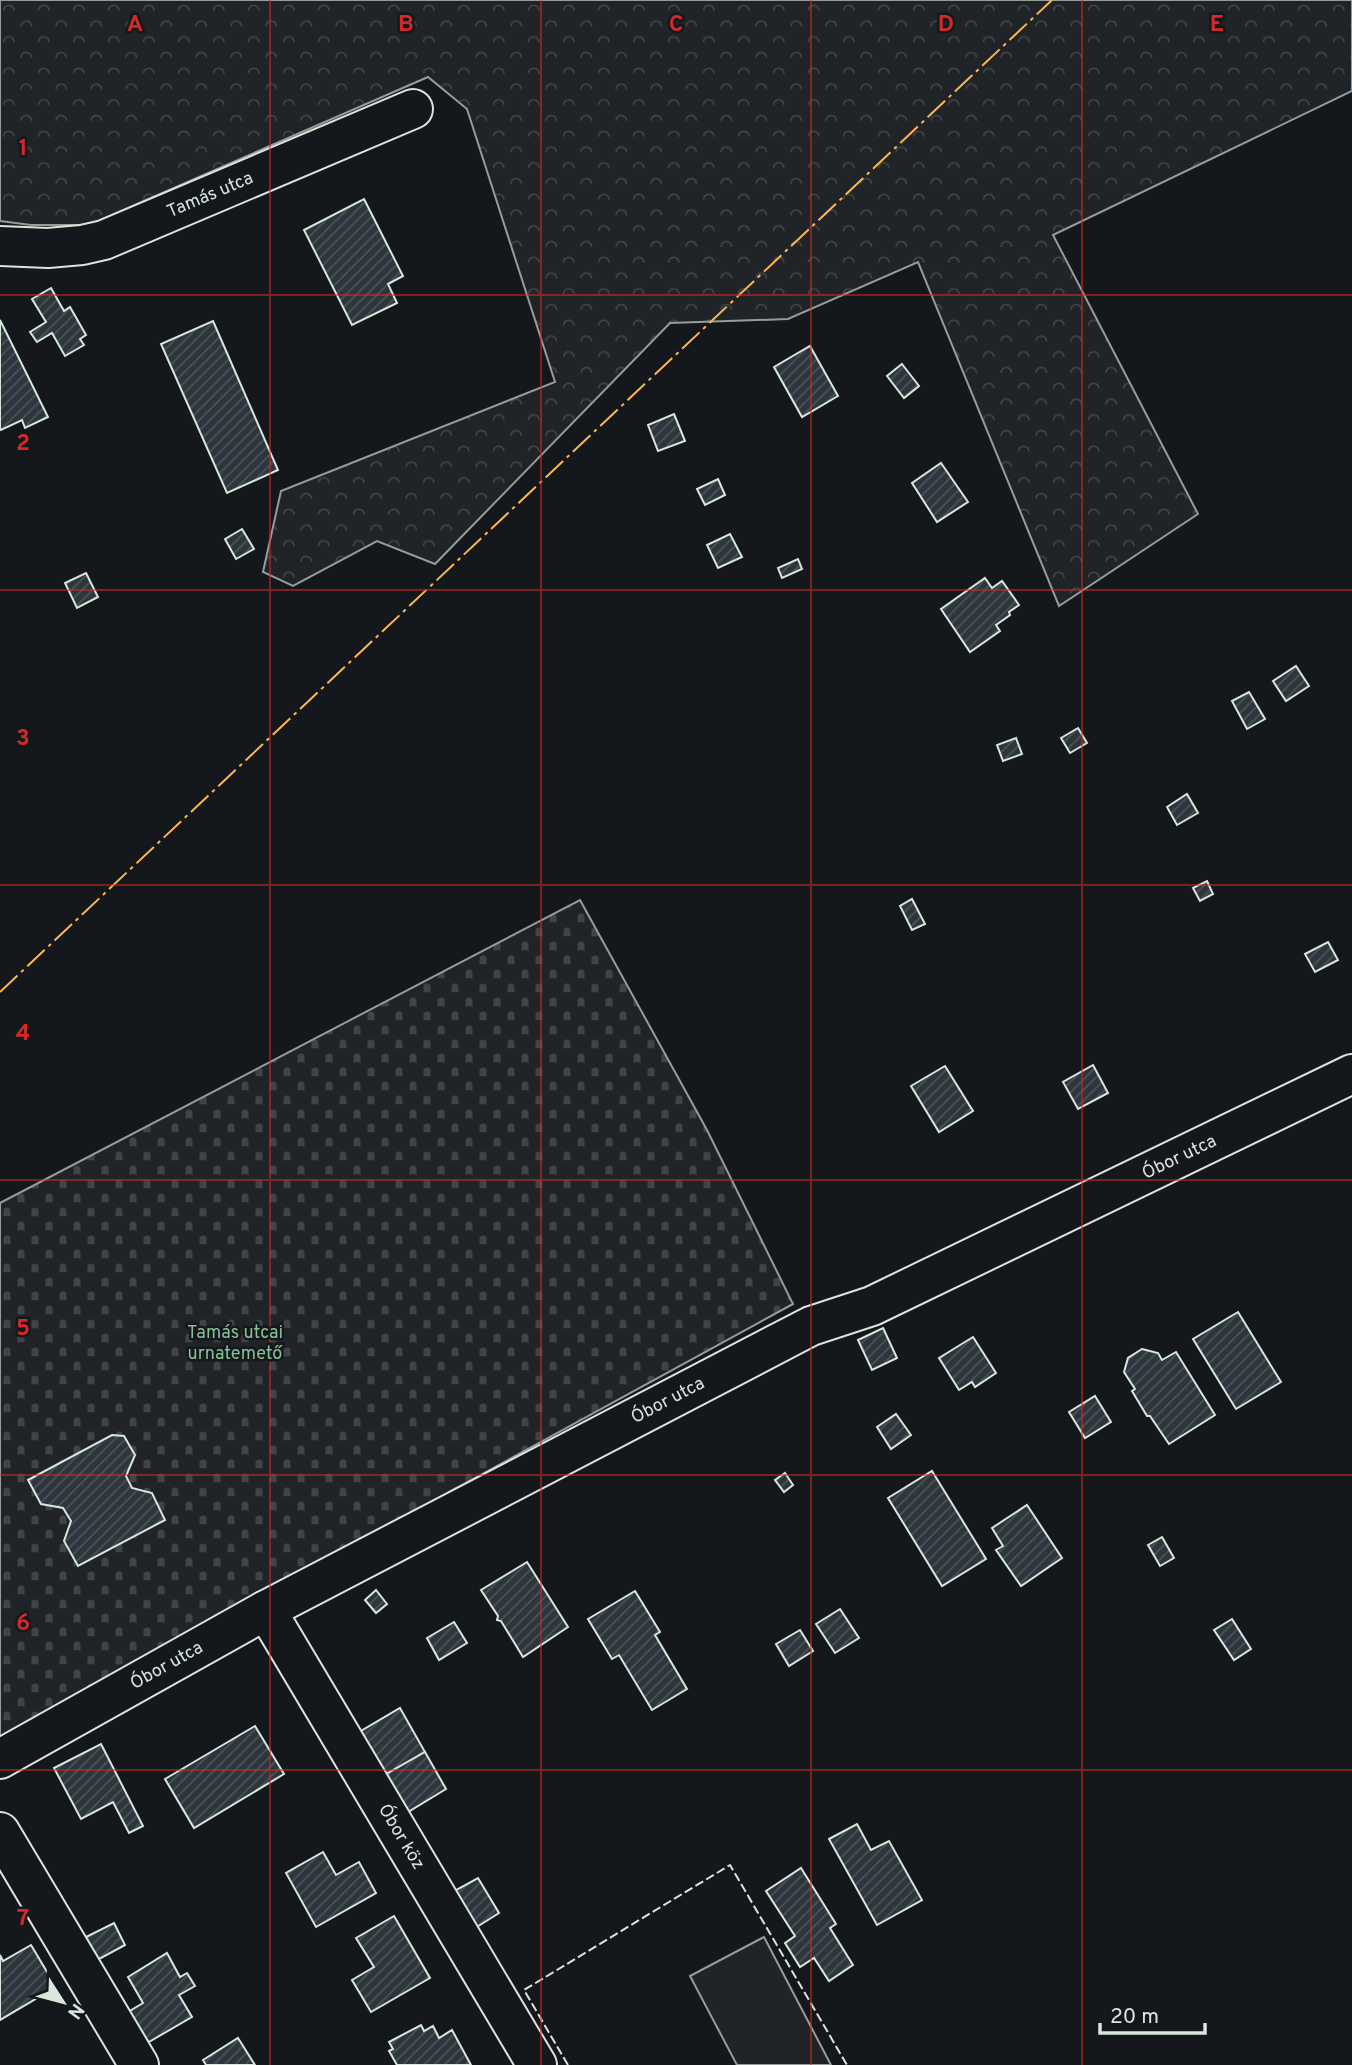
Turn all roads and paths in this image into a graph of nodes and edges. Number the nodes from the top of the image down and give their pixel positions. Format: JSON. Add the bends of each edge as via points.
{"nodes":[{"id":1,"x":413,"y":109,"type":"dead end"},
{"id":2,"x":0,"y":246,"type":"edge"},
{"id":3,"x":1352,"y":1074,"type":"edge"},
{"id":4,"x":266,"y":1610,"type":"junction"},
{"id":5,"x":0,"y":1759,"type":"edge"},
{"id":6,"x":0,"y":1832,"type":"edge"},
{"id":7,"x":139,"y":2065,"type":"edge"},
{"id":8,"x":537,"y":2065,"type":"edge"}],
"edges":[{"from":1,"to":2,"type":"street","name":"Tamás utca","via":[[104,240],[48,248]]},
{"from":3,"to":4,"type":"street","name":"Óbor utca","via":[[872,1306],[811,1326]]},
{"from":4,"to":5,"type":"street","name":"Óbor utca"},
{"from":4,"to":8,"type":"street","name":"Óbor köz"},
{"from":6,"to":7,"type":"street"}]}
